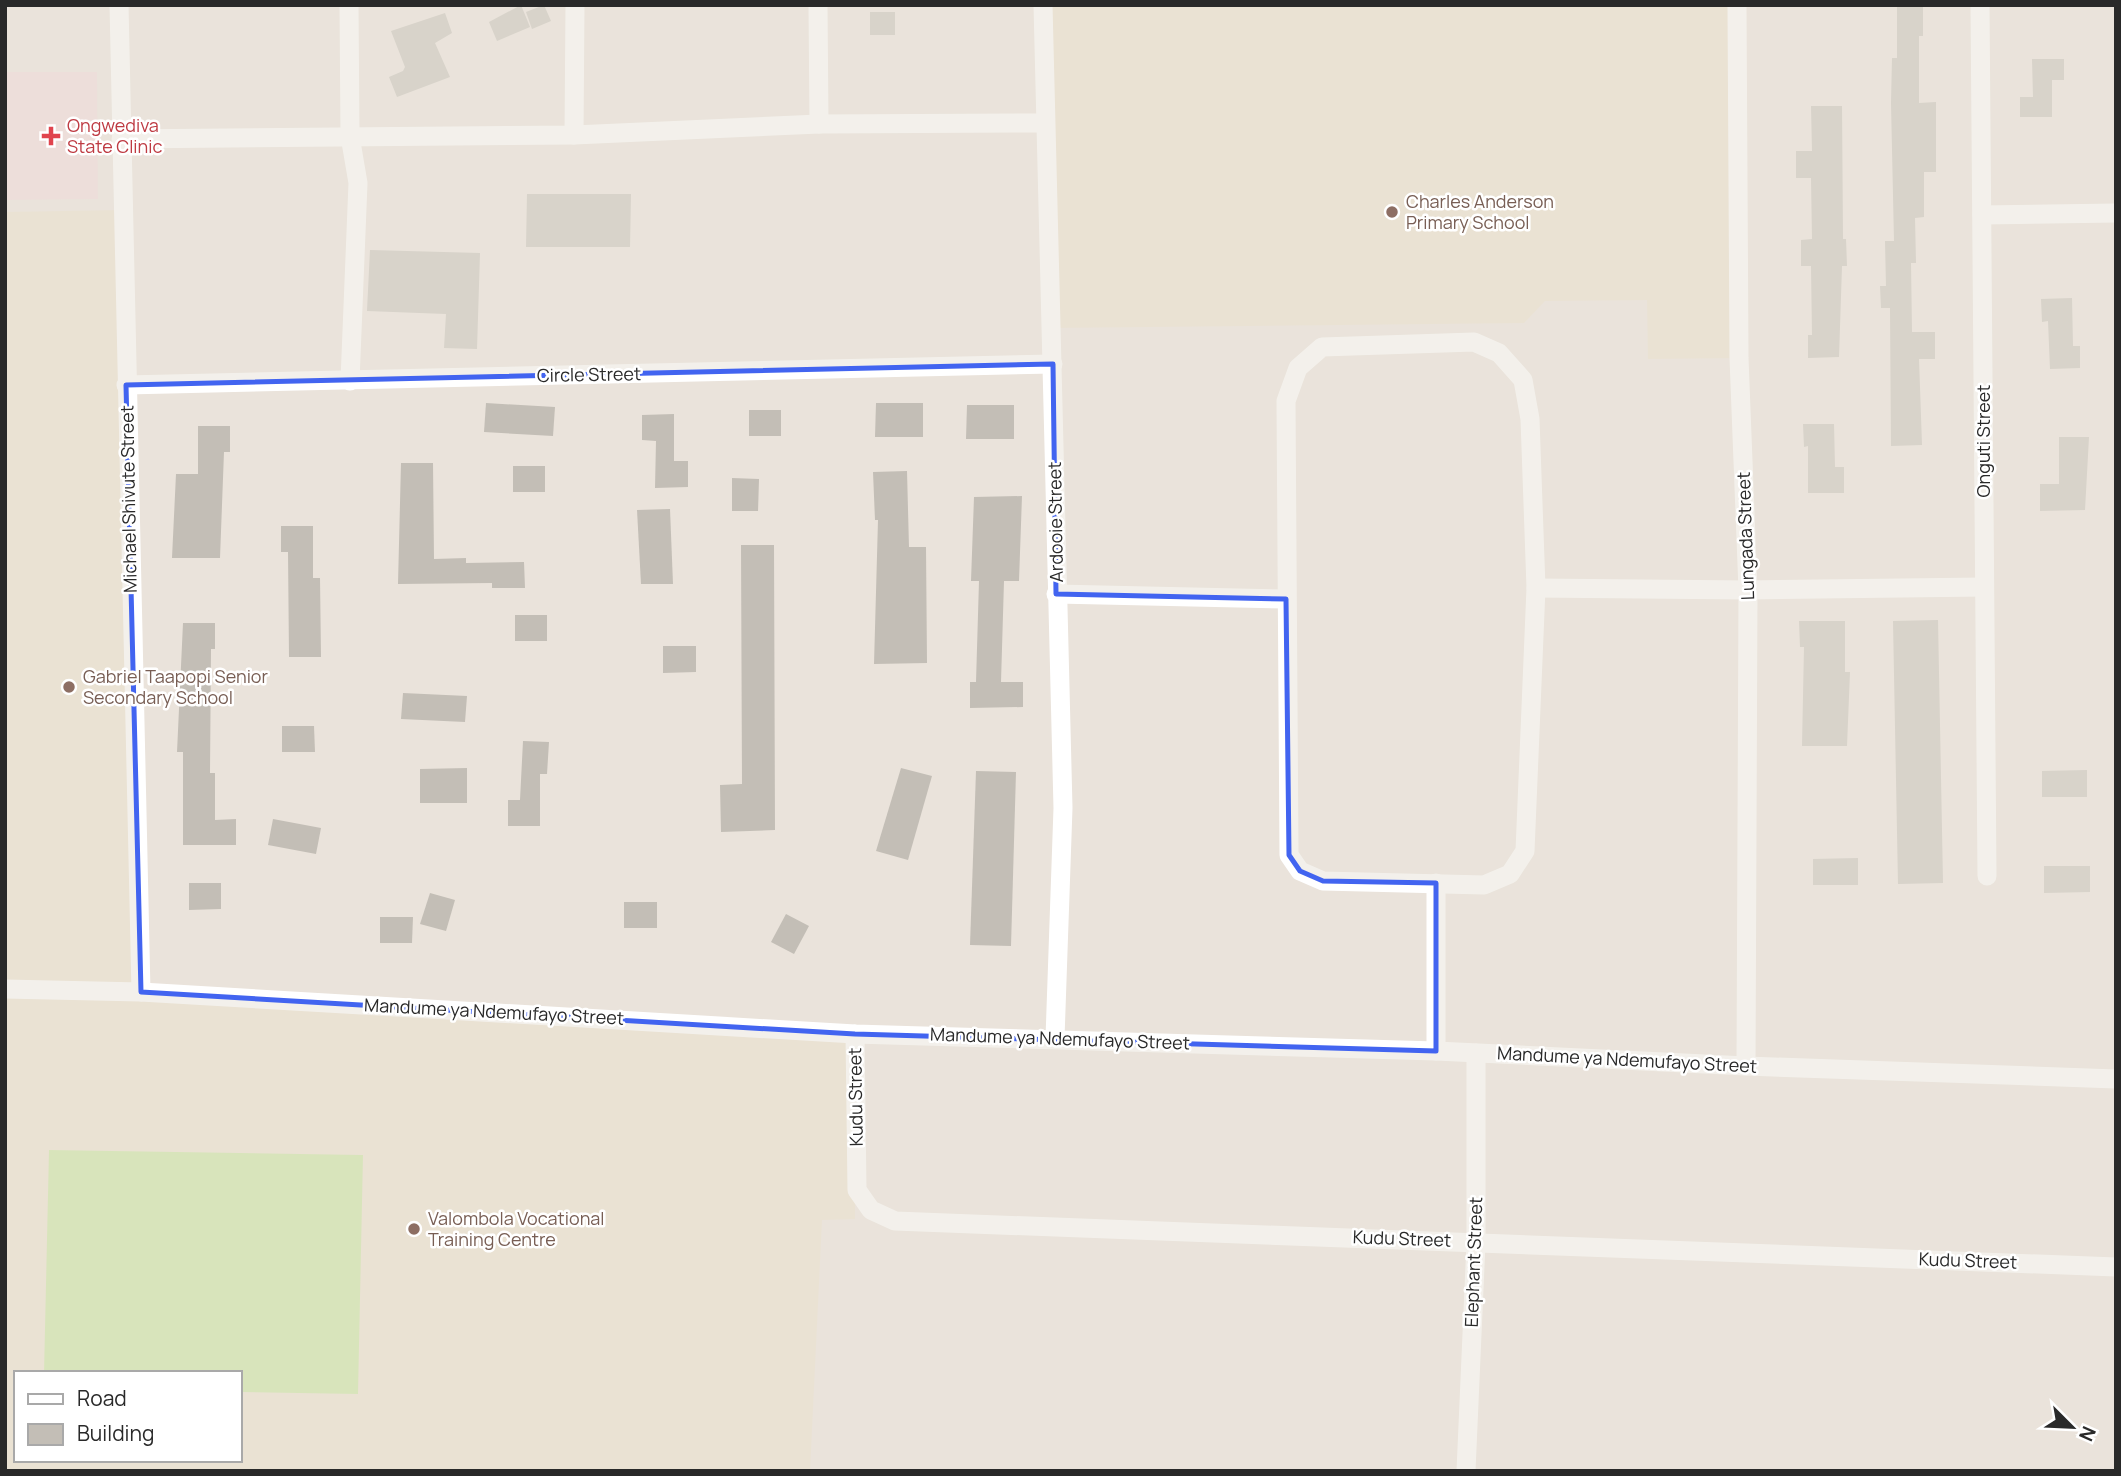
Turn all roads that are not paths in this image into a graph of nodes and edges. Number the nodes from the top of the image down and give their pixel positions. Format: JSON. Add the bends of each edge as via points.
{"nodes":[{"id":1,"x":119,"y":5,"type":"edge"},
{"id":2,"x":349,"y":5,"type":"edge"},
{"id":3,"x":575,"y":5,"type":"edge"},
{"id":4,"x":818,"y":5,"type":"edge"},
{"id":5,"x":1043,"y":5,"type":"edge"},
{"id":6,"x":1737,"y":5,"type":"edge"},
{"id":7,"x":1980,"y":5,"type":"edge"},
{"id":8,"x":1044,"y":123,"type":"junction"},
{"id":9,"x":820,"y":124,"type":"junction"},
{"id":10,"x":574,"y":135,"type":"junction"},
{"id":11,"x":350,"y":136,"type":"junction"},
{"id":12,"x":121,"y":139,"type":"junction"},
{"id":13,"x":2116,"y":213,"type":"edge"},
{"id":14,"x":1982,"y":215,"type":"junction"},
{"id":15,"x":1053,"y":365,"type":"junction"},
{"id":16,"x":350,"y":380,"type":"junction"},
{"id":17,"x":126,"y":386,"type":"junction"},
{"id":18,"x":1984,"y":587,"type":"junction"},
{"id":19,"x":1536,"y":588,"type":"junction"},
{"id":20,"x":1748,"y":590,"type":"junction"},
{"id":21,"x":1056,"y":593,"type":"junction"},
{"id":22,"x":1286,"y":598,"type":"junction"},
{"id":23,"x":1987,"y":876,"type":"dead end"},
{"id":24,"x":1436,"y":883,"type":"junction"},
{"id":25,"x":5,"y":989,"type":"edge"},
{"id":26,"x":141,"y":992,"type":"junction"},
{"id":27,"x":855,"y":1034,"type":"junction"},
{"id":28,"x":1055,"y":1038,"type":"junction"},
{"id":29,"x":1436,"y":1051,"type":"junction"},
{"id":30,"x":1476,"y":1053,"type":"junction"},
{"id":31,"x":1746,"y":1066,"type":"junction"},
{"id":32,"x":2116,"y":1079,"type":"edge"},
{"id":33,"x":1476,"y":1243,"type":"junction"},
{"id":34,"x":2116,"y":1267,"type":"edge"},
{"id":35,"x":1466,"y":1471,"type":"edge"}],
"edges":[{"from":1,"to":12,"type":"street","name":"Michael Shivute Street"},
{"from":2,"to":11,"type":"street"},
{"from":3,"to":10,"type":"street"},
{"from":4,"to":9,"type":"street"},
{"from":5,"to":8,"type":"street","name":"Ardooie Street"},
{"from":6,"to":20,"type":"street","name":"Lungada Street","via":[[1739,358]]},
{"from":7,"to":14,"type":"street","name":"Onguti Street"},
{"from":8,"to":9,"type":"street"},
{"from":8,"to":15,"type":"street","name":"Ardooie Street"},
{"from":9,"to":10,"type":"street"},
{"from":10,"to":11,"type":"street"},
{"from":11,"to":12,"type":"street"},
{"from":11,"to":16,"type":"street","via":[[358,183]]},
{"from":12,"to":17,"type":"street","name":"Michael Shivute Street"},
{"from":13,"to":14,"type":"street"},
{"from":14,"to":18,"type":"street","name":"Onguti Street"},
{"from":15,"to":16,"type":"street","name":"Circle Street"},
{"from":15,"to":21,"type":"street","name":"Ardooie Street"},
{"from":16,"to":17,"type":"street","name":"Circle Street"},
{"from":17,"to":26,"type":"street","name":"Michael Shivute Street"},
{"from":18,"to":20,"type":"street"},
{"from":18,"to":23,"type":"street","name":"Onguti Street"},
{"from":19,"to":20,"type":"street"},
{"from":19,"to":22,"type":"street","via":[[1530,419],[1523,380],[1499,353],[1474,342],[1322,347],[1298,368],[1286,401]]},
{"from":19,"to":24,"type":"street","via":[[1525,852],[1510,874],[1484,885]]},
{"from":20,"to":31,"type":"street","name":"Lungada Street"},
{"from":21,"to":22,"type":"street"},
{"from":21,"to":28,"type":"street","name":"Ardooie Street","via":[[1063,808]]},
{"from":22,"to":24,"type":"street","via":[[1289,855],[1300,871],[1323,881]]},
{"from":24,"to":29,"type":"street"},
{"from":25,"to":26,"type":"street","name":"Mandume ya Ndemufayo Street"},
{"from":26,"to":27,"type":"street","name":"Mandume ya Ndemufayo Street"},
{"from":27,"to":28,"type":"street","name":"Mandume ya Ndemufayo Street"},
{"from":27,"to":33,"type":"street","name":"Kudu Street","via":[[857,1190],[880,1217]]},
{"from":28,"to":29,"type":"street","name":"Mandume ya Ndemufayo Street"},
{"from":29,"to":30,"type":"street","name":"Mandume ya Ndemufayo Street"},
{"from":30,"to":31,"type":"street","name":"Mandume ya Ndemufayo Street"},
{"from":30,"to":33,"type":"street","name":"Elephant Street"},
{"from":31,"to":32,"type":"street","name":"Mandume ya Ndemufayo Street"},
{"from":33,"to":34,"type":"street","name":"Kudu Street"},
{"from":33,"to":35,"type":"street","name":"Elephant Street"}]}
